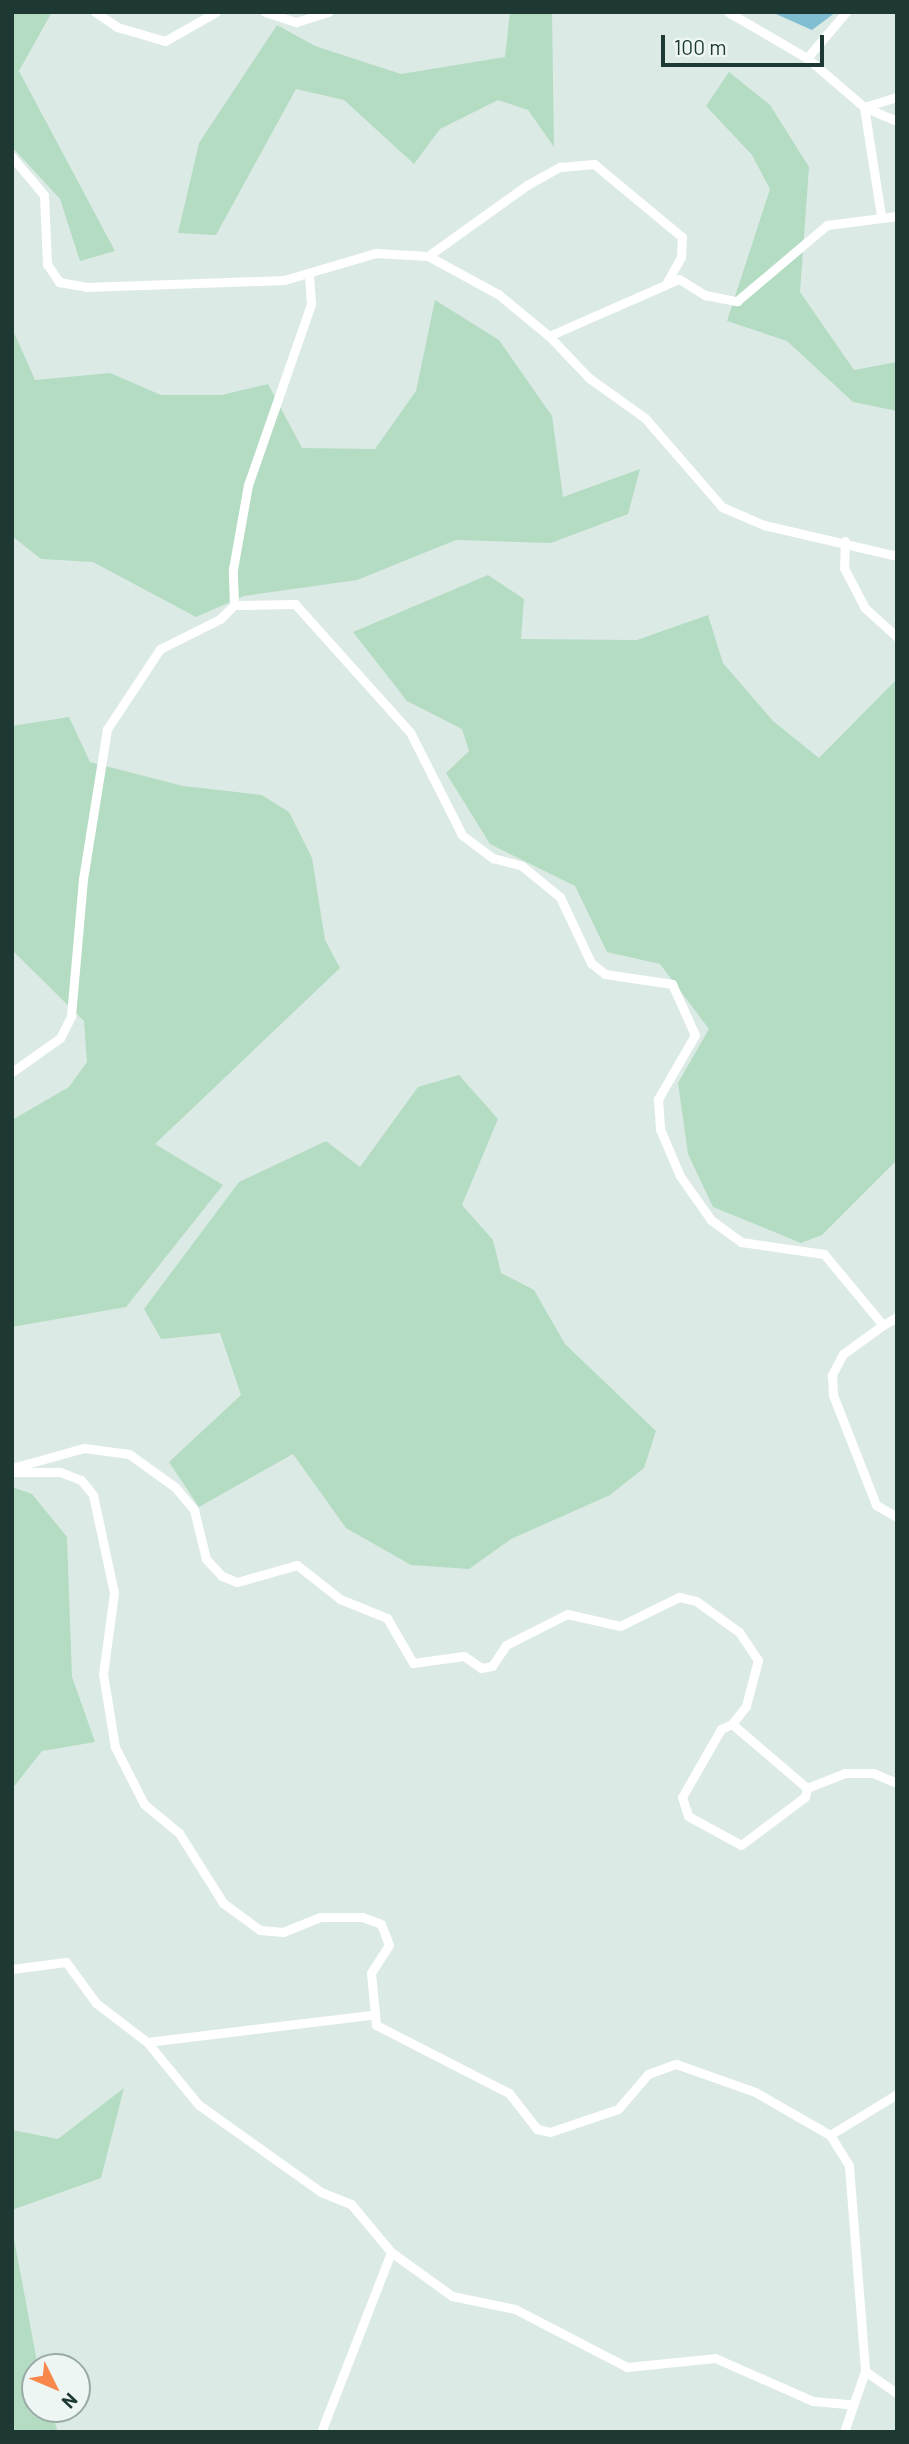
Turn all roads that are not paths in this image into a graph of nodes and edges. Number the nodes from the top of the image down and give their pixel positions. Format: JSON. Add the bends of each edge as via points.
{"nodes":[{"id":1,"x":95,"y":12,"type":"edge"},
{"id":2,"x":216,"y":12,"type":"edge"},
{"id":3,"x":265,"y":12,"type":"edge"},
{"id":4,"x":328,"y":12,"type":"edge"},
{"id":5,"x":728,"y":12,"type":"edge"},
{"id":6,"x":846,"y":12,"type":"edge"},
{"id":7,"x":807,"y":58,"type":"junction"},
{"id":8,"x":897,"y":97,"type":"edge"},
{"id":9,"x":864,"y":107,"type":"junction"},
{"id":10,"x":897,"y":121,"type":"edge"},
{"id":11,"x":12,"y":158,"type":"edge"},
{"id":12,"x":881,"y":215,"type":"junction"},
{"id":13,"x":897,"y":216,"type":"edge"},
{"id":14,"x":428,"y":256,"type":"junction"},
{"id":15,"x":309,"y":274,"type":"junction"},
{"id":16,"x":667,"y":282,"type":"junction"},
{"id":17,"x":549,"y":336,"type":"junction"},
{"id":18,"x":845,"y":541,"type":"junction"},
{"id":19,"x":897,"y":556,"type":"edge"},
{"id":20,"x":234,"y":605,"type":"junction"},
{"id":21,"x":897,"y":637,"type":"edge"},
{"id":22,"x":12,"y":1072,"type":"edge"},
{"id":23,"x":897,"y":1318,"type":"edge"},
{"id":24,"x":883,"y":1325,"type":"junction"},
{"id":25,"x":12,"y":1470,"type":"edge"},
{"id":26,"x":897,"y":1517,"type":"edge"},
{"id":27,"x":732,"y":1724,"type":"junction"},
{"id":28,"x":897,"y":1783,"type":"edge"},
{"id":29,"x":807,"y":1788,"type":"junction"},
{"id":30,"x":12,"y":1969,"type":"edge"},
{"id":31,"x":371,"y":2015,"type":"junction"},
{"id":32,"x":147,"y":2042,"type":"junction"},
{"id":33,"x":897,"y":2094,"type":"edge"},
{"id":34,"x":830,"y":2135,"type":"junction"},
{"id":35,"x":391,"y":2252,"type":"junction"},
{"id":36,"x":865,"y":2371,"type":"junction"},
{"id":37,"x":897,"y":2393,"type":"edge"},
{"id":38,"x":850,"y":2404,"type":"junction"},
{"id":39,"x":321,"y":2432,"type":"edge"},
{"id":40,"x":844,"y":2432,"type":"edge"}],
"edges":[{"from":1,"to":2,"type":"street","via":[[127,32],[165,41]]},
{"from":3,"to":4,"type":"street","via":[[296,22]]},
{"from":5,"to":7,"type":"street"},
{"from":6,"to":7,"type":"street"},
{"from":7,"to":9,"type":"street"},
{"from":8,"to":9,"type":"street"},
{"from":9,"to":10,"type":"street"},
{"from":9,"to":12,"type":"street"},
{"from":11,"to":15,"type":"street","via":[[44,195],[47,264],[59,282],[86,287],[284,281]]},
{"from":12,"to":13,"type":"street"},
{"from":12,"to":16,"type":"street","via":[[827,225],[737,301],[705,295],[686,279]]},
{"from":14,"to":15,"type":"street","via":[[376,253]]},
{"from":14,"to":16,"type":"street","via":[[559,167],[594,164],[682,237],[681,257]]},
{"from":14,"to":17,"type":"street","via":[[498,294]]},
{"from":15,"to":20,"type":"street","via":[[311,303],[248,485],[233,569]]},
{"from":16,"to":17,"type":"street"},
{"from":17,"to":18,"type":"street","via":[[589,378],[645,418],[722,506],[764,525]]},
{"from":18,"to":19,"type":"street"},
{"from":18,"to":21,"type":"street","via":[[844,568],[865,608]]},
{"from":20,"to":22,"type":"street","via":[[220,620],[160,649],[107,729],[83,879],[71,1016],[60,1038]]},
{"from":20,"to":24,"type":"street","via":[[295,604],[410,732],[462,835],[493,858],[522,866],[560,897],[591,963],[606,974],[672,984],[695,1035],[657,1099],[660,1129],[680,1176],[711,1220],[741,1242],[824,1254]]},
{"from":23,"to":24,"type":"street"},
{"from":24,"to":26,"type":"street","via":[[842,1354],[832,1375],[833,1395],[876,1506]]},
{"from":25,"to":27,"type":"street","via":[[84,1448],[129,1454],[175,1487],[194,1510],[206,1559],[222,1576],[237,1582],[297,1565],[340,1599],[387,1618],[413,1663],[464,1656],[481,1668],[492,1665],[506,1645],[567,1614],[620,1626],[669,1600],[696,1601],[740,1632],[758,1660],[746,1706]]},
{"from":25,"to":31,"type":"street","via":[[60,1472],[81,1480],[93,1495],[114,1593],[103,1674],[109,1725],[144,1804],[179,1833],[223,1903],[260,1930],[283,1932],[320,1917],[362,1917],[381,1924],[389,1945],[371,1973]]},
{"from":27,"to":29,"type":"street"},
{"from":27,"to":29,"type":"street","via":[[721,1729],[682,1797],[688,1816],[741,1845],[805,1797]]},
{"from":28,"to":29,"type":"street","via":[[873,1773],[845,1773]]},
{"from":30,"to":32,"type":"street","via":[[66,1962],[96,2003]]},
{"from":31,"to":32,"type":"street"},
{"from":31,"to":34,"type":"street","via":[[384,2031],[509,2093],[537,2129],[550,2132],[618,2109],[648,2074],[676,2064],[755,2092]]},
{"from":32,"to":35,"type":"street","via":[[199,2105],[321,2193],[351,2204]]},
{"from":33,"to":34,"type":"street"},
{"from":34,"to":36,"type":"street","via":[[851,2179]]},
{"from":35,"to":38,"type":"street","via":[[452,2296],[515,2309],[627,2367],[716,2358],[813,2401]]},
{"from":35,"to":39,"type":"street"},
{"from":36,"to":37,"type":"street"},
{"from":36,"to":38,"type":"street"},
{"from":38,"to":40,"type":"street"}]}
